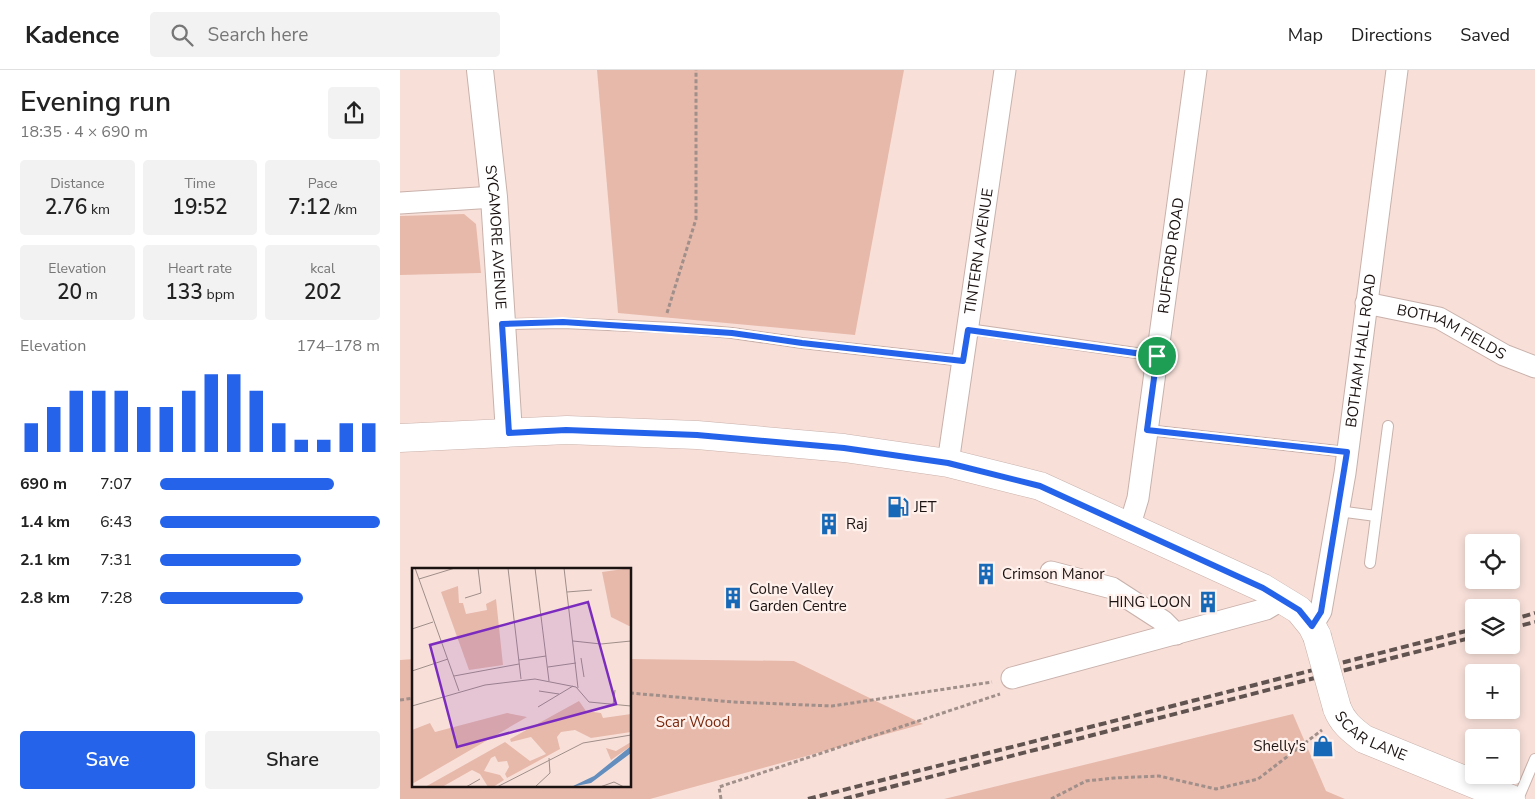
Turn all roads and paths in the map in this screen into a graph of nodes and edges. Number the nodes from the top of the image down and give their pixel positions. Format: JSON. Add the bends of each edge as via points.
{"nodes":[{"id":1,"x":480,"y":70,"type":"edge"},
{"id":2,"x":696,"y":70,"type":"edge"},
{"id":3,"x":1005,"y":70,"type":"edge"},
{"id":4,"x":1196,"y":70,"type":"edge"},
{"id":5,"x":1397,"y":70,"type":"edge"},
{"id":6,"x":494,"y":197,"type":"junction"},
{"id":7,"x":400,"y":203,"type":"edge"},
{"id":8,"x":1366,"y":303,"type":"junction"},
{"id":9,"x":502,"y":324,"type":"junction"},
{"id":10,"x":663,"y":328,"type":"junction"},
{"id":11,"x":968,"y":330,"type":"junction"},
{"id":12,"x":1157,"y":356,"type":"junction"},
{"id":13,"x":963,"y":361,"type":"junction"},
{"id":14,"x":1535,"y":366,"type":"edge"},
{"id":15,"x":1388,"y":426,"type":"dead end"},
{"id":16,"x":1147,"y":430,"type":"junction"},
{"id":17,"x":509,"y":433,"type":"junction"},
{"id":18,"x":400,"y":438,"type":"edge"},
{"id":19,"x":1347,"y":452,"type":"junction"},
{"id":20,"x":948,"y":463,"type":"junction"},
{"id":21,"x":1338,"y":511,"type":"junction"},
{"id":22,"x":1376,"y":516,"type":"junction"},
{"id":23,"x":1130,"y":528,"type":"junction"},
{"id":24,"x":1370,"y":564,"type":"dead end"},
{"id":25,"x":1051,"y":572,"type":"dead end"},
{"id":26,"x":1284,"y":599,"type":"junction"},
{"id":27,"x":1314,"y":631,"type":"junction"},
{"id":28,"x":1176,"y":634,"type":"junction"},
{"id":29,"x":1012,"y":678,"type":"junction"},
{"id":30,"x":631,"y":692,"type":"edge"},
{"id":31,"x":1338,"y":712,"type":"junction"},
{"id":32,"x":1535,"y":759,"type":"edge"},
{"id":33,"x":721,"y":799,"type":"edge"},
{"id":34,"x":1051,"y":799,"type":"edge"},
{"id":35,"x":1511,"y":799,"type":"edge"},
{"id":36,"x":1518,"y":799,"type":"edge"}],
"edges":[{"from":1,"to":6,"type":"street","name":"SYCAMORE AVENUE"},
{"from":2,"to":10,"type":"path","via":[[696,219]]},
{"from":3,"to":11,"type":"street","name":"TINTERN AVENUE"},
{"from":4,"to":12,"type":"street","name":"RUFFORD ROAD"},
{"from":5,"to":8,"type":"street","name":"BOTHAM HALL ROAD"},
{"from":6,"to":7,"type":"street"},
{"from":6,"to":9,"type":"street","name":"SYCAMORE AVENUE"},
{"from":8,"to":14,"type":"street","name":"BOTHAM FIELDS","via":[[1439,318],[1504,355]]},
{"from":8,"to":19,"type":"street","name":"BOTHAM HALL ROAD"},
{"from":9,"to":10,"type":"lane","via":[[563,322]]},
{"from":9,"to":17,"type":"street","name":"SYCAMORE AVENUE"},
{"from":10,"to":13,"type":"lane","via":[[732,333]]},
{"from":11,"to":12,"type":"lane"},
{"from":11,"to":13,"type":"street","name":"TINTERN AVENUE"},
{"from":12,"to":16,"type":"street","name":"RUFFORD ROAD"},
{"from":13,"to":20,"type":"street","name":"TINTERN AVENUE"},
{"from":15,"to":22,"type":"lane"},
{"from":16,"to":19,"type":"lane"},
{"from":16,"to":23,"type":"street","name":"RUFFORD ROAD","via":[[1138,498]]},
{"from":17,"to":18,"type":"main road","name":"SCAR LANE"},
{"from":17,"to":20,"type":"main road","name":"SCAR LANE","via":[[566,430],[697,435],[844,448]]},
{"from":19,"to":21,"type":"street","name":"BOTHAM HALL ROAD"},
{"from":20,"to":23,"type":"main road","name":"SCAR LANE","via":[[1040,486]]},
{"from":21,"to":22,"type":"lane"},
{"from":21,"to":27,"type":"street","name":"BOTHAM HALL ROAD","via":[[1321,612]]},
{"from":22,"to":24,"type":"lane"},
{"from":23,"to":26,"type":"main road","name":"SCAR LANE"},
{"from":25,"to":28,"type":"street","via":[[1112,588],[1163,621]]},
{"from":26,"to":27,"type":"main road","name":"SCAR LANE","via":[[1299,610]]},
{"from":26,"to":28,"type":"street","via":[[1266,609]]},
{"from":27,"to":31,"type":"main road","name":"SCAR LANE","bridge":true},
{"from":28,"to":29,"type":"street"},
{"from":29,"to":30,"type":"path","via":[[832,706],[733,702]]},
{"from":29,"to":33,"type":"path","via":[[1006,692],[719,787]]},
{"from":31,"to":34,"type":"path","via":[[1258,779],[1216,789],[1159,776],[1114,778],[1086,781]]},
{"from":31,"to":35,"type":"main road","name":"SCAR LANE","via":[[1350,729],[1364,739]]},
{"from":32,"to":36,"type":"lane"}]}
